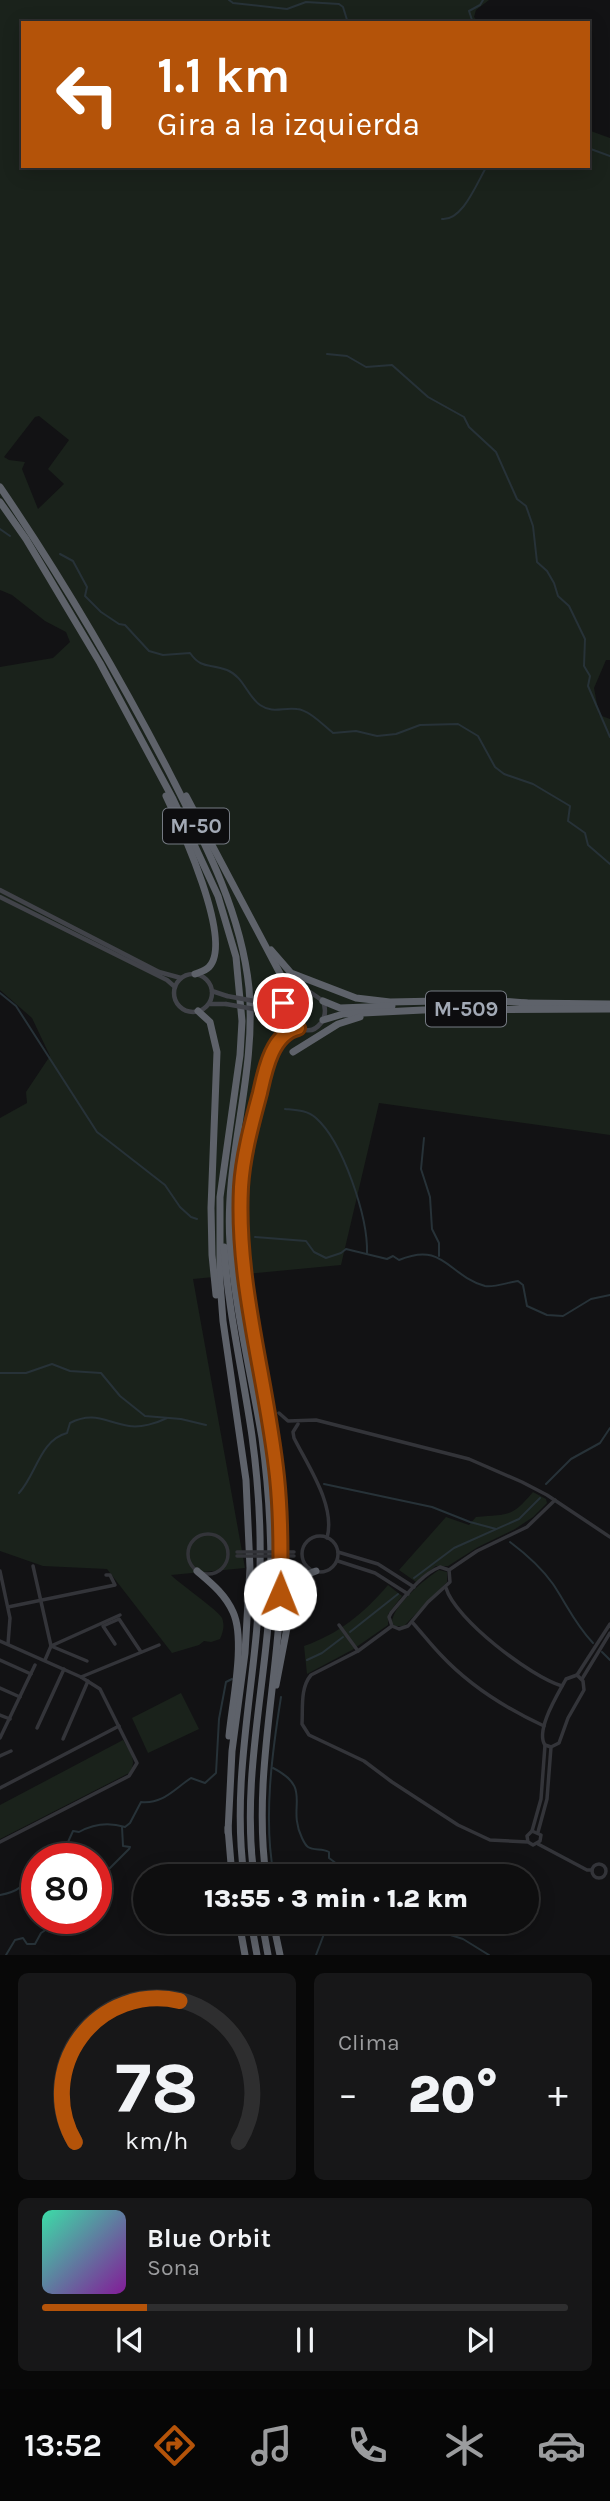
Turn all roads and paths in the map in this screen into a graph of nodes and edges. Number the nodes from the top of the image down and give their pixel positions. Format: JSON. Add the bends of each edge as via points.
{"nodes":[{"id":1,"x":0,"y":487,"type":"edge"},
{"id":2,"x":0,"y":502,"type":"edge"},
{"id":3,"x":132,"y":701,"type":"junction"},
{"id":4,"x":127,"y":713,"type":"junction"},
{"id":5,"x":0,"y":890,"type":"edge"},
{"id":6,"x":0,"y":897,"type":"edge"},
{"id":7,"x":257,"y":933,"type":"junction"},
{"id":8,"x":195,"y":974,"type":"junction"},
{"id":9,"x":181,"y":978,"type":"junction"},
{"id":10,"x":175,"y":987,"type":"junction"},
{"id":11,"x":212,"y":990,"type":"junction"},
{"id":12,"x":300,"y":992,"type":"junction"},
{"id":13,"x":323,"y":1001,"type":"junction"},
{"id":14,"x":288,"y":1002,"type":"junction"},
{"id":15,"x":526,"y":1003,"type":"junction"},
{"id":16,"x":209,"y":1004,"type":"junction"},
{"id":17,"x":610,"y":1006,"type":"edge"},
{"id":18,"x":409,"y":1010,"type":"junction"},
{"id":19,"x":198,"y":1011,"type":"junction"},
{"id":20,"x":288,"y":1019,"type":"junction"},
{"id":21,"x":323,"y":1020,"type":"junction"},
{"id":22,"x":298,"y":1028,"type":"junction"},
{"id":23,"x":293,"y":1052,"type":"dead end"},
{"id":24,"x":225,"y":1170,"type":"junction"},
{"id":25,"x":230,"y":1208,"type":"junction"},
{"id":26,"x":229,"y":1364,"type":"junction"},
{"id":27,"x":264,"y":1387,"type":"junction"},
{"id":28,"x":279,"y":1413,"type":"dead end"},
{"id":29,"x":299,"y":1423,"type":"junction"},
{"id":30,"x":555,"y":1500,"type":"junction"},
{"id":31,"x":327,"y":1538,"type":"junction"},
{"id":32,"x":610,"y":1538,"type":"edge"},
{"id":33,"x":303,"y":1550,"type":"junction"},
{"id":34,"x":228,"y":1551,"type":"junction"},
{"id":35,"x":338,"y":1552,"type":"junction"},
{"id":36,"x":237,"y":1554,"type":"junction"},
{"id":37,"x":294,"y":1554,"type":"junction"},
{"id":38,"x":228,"y":1558,"type":"junction"},
{"id":39,"x":303,"y":1559,"type":"junction"},
{"id":40,"x":337,"y":1561,"type":"junction"},
{"id":41,"x":33,"y":1566,"type":"dead end"},
{"id":42,"x":449,"y":1570,"type":"junction"},
{"id":43,"x":0,"y":1571,"type":"edge"},
{"id":44,"x":197,"y":1571,"type":"junction"},
{"id":45,"x":316,"y":1571,"type":"junction"},
{"id":46,"x":106,"y":1575,"type":"dead end"},
{"id":47,"x":414,"y":1587,"type":"junction"},
{"id":48,"x":446,"y":1587,"type":"junction"},
{"id":49,"x":408,"y":1594,"type":"junction"},
{"id":50,"x":41,"y":1600,"type":"junction"},
{"id":51,"x":8,"y":1607,"type":"junction"},
{"id":52,"x":120,"y":1615,"type":"dead end"},
{"id":53,"x":412,"y":1621,"type":"junction"},
{"id":54,"x":610,"y":1624,"type":"edge"},
{"id":55,"x":339,"y":1625,"type":"dead end"},
{"id":56,"x":392,"y":1626,"type":"junction"},
{"id":57,"x":610,"y":1633,"type":"edge"},
{"id":58,"x":0,"y":1641,"type":"edge"},
{"id":59,"x":8,"y":1644,"type":"junction"},
{"id":60,"x":115,"y":1644,"type":"dead end"},
{"id":61,"x":159,"y":1645,"type":"dead end"},
{"id":62,"x":51,"y":1646,"type":"junction"},
{"id":63,"x":358,"y":1651,"type":"junction"},
{"id":64,"x":141,"y":1652,"type":"junction"},
{"id":65,"x":0,"y":1660,"type":"edge"},
{"id":66,"x":45,"y":1660,"type":"junction"},
{"id":67,"x":87,"y":1661,"type":"dead end"},
{"id":68,"x":35,"y":1665,"type":"dead end"},
{"id":69,"x":64,"y":1669,"type":"junction"},
{"id":70,"x":31,"y":1674,"type":"junction"},
{"id":71,"x":577,"y":1675,"type":"junction"},
{"id":72,"x":80,"y":1677,"type":"junction"},
{"id":73,"x":583,"y":1679,"type":"junction"},
{"id":74,"x":88,"y":1681,"type":"junction"},
{"id":75,"x":562,"y":1686,"type":"junction"},
{"id":76,"x":0,"y":1688,"type":"edge"},
{"id":77,"x":20,"y":1697,"type":"junction"},
{"id":78,"x":0,"y":1715,"type":"edge"},
{"id":79,"x":10,"y":1720,"type":"junction"},
{"id":80,"x":119,"y":1726,"type":"junction"},
{"id":81,"x":544,"y":1726,"type":"junction"},
{"id":82,"x":37,"y":1728,"type":"dead end"},
{"id":83,"x":0,"y":1738,"type":"edge"},
{"id":84,"x":63,"y":1739,"type":"dead end"},
{"id":85,"x":545,"y":1745,"type":"junction"},
{"id":86,"x":551,"y":1747,"type":"junction"},
{"id":87,"x":11,"y":1751,"type":"dead end"},
{"id":88,"x":0,"y":1756,"type":"edge"},
{"id":89,"x":0,"y":1788,"type":"edge"},
{"id":90,"x":261,"y":1790,"type":"junction"},
{"id":91,"x":532,"y":1831,"type":"junction"},
{"id":92,"x":228,"y":1832,"type":"junction"},
{"id":93,"x":538,"y":1832,"type":"junction"},
{"id":94,"x":0,"y":1842,"type":"edge"},
{"id":95,"x":528,"y":1842,"type":"junction"},
{"id":96,"x":538,"y":1844,"type":"junction"},
{"id":97,"x":231,"y":1864,"type":"edge"},
{"id":98,"x":243,"y":1864,"type":"edge"},
{"id":99,"x":253,"y":1864,"type":"edge"},
{"id":100,"x":265,"y":1864,"type":"edge"},
{"id":101,"x":592,"y":1870,"type":"dead end"},
{"id":102,"x":242,"y":1934,"type":"edge"},
{"id":103,"x":253,"y":1934,"type":"edge"},
{"id":104,"x":264,"y":1934,"type":"edge"},
{"id":105,"x":275,"y":1934,"type":"edge"},
{"id":106,"x":246,"y":1955,"type":"edge"},
{"id":107,"x":257,"y":1955,"type":"edge"},
{"id":108,"x":268,"y":1955,"type":"edge"},
{"id":109,"x":279,"y":1955,"type":"edge"}],
"edges":[{"from":1,"to":3,"type":"highway","number":"M-50"},
{"from":2,"to":4,"type":"highway","number":"M-50","via":[[59,593]]},
{"from":3,"to":7,"type":"highway"},
{"from":3,"to":25,"type":"highway","number":"M-50","via":[[226,893],[244,955],[249,1055]]},
{"from":4,"to":8,"type":"highway","via":[[207,894],[214,956],[209,967]]},
{"from":4,"to":24,"type":"highway","number":"M-50","via":[[203,861],[229,925],[236,957],[240,1055]]},
{"from":5,"to":9,"type":"street","via":[[159,972]]},
{"from":6,"to":10,"type":"street"},
{"from":7,"to":12,"type":"highway","via":[[284,981]]},
{"from":7,"to":15,"type":"highway","via":[[291,974],[356,998]]},
{"from":8,"to":9,"type":"street"},
{"from":8,"to":11,"type":"street","via":[[208,981]]},
{"from":9,"to":10,"type":"street"},
{"from":10,"to":19,"type":"street","via":[[180,1007]]},
{"from":11,"to":14,"type":"street","bridge":true,"via":[[265,1003]]},
{"from":11,"to":16,"type":"street"},
{"from":12,"to":13,"type":"street","number":"M-509","via":[[315,994]]},
{"from":12,"to":14,"type":"street"},
{"from":13,"to":15,"type":"highway","number":"M-509","via":[[348,1008]]},
{"from":13,"to":21,"type":"street"},
{"from":14,"to":20,"type":"street"},
{"from":15,"to":17,"type":"highway","number":"M-509"},
{"from":16,"to":19,"type":"street"},
{"from":16,"to":20,"type":"street","bridge":true,"via":[[265,1011]]},
{"from":17,"to":18,"type":"highway","number":"M-509"},
{"from":18,"to":21,"type":"highway","number":"M-509","via":[[343,1014]]},
{"from":18,"to":23,"type":"highway","via":[[348,1019]]},
{"from":19,"to":26,"type":"highway","via":[[210,1022],[217,1052],[212,1255]]},
{"from":20,"to":22,"type":"street"},
{"from":21,"to":22,"type":"street","number":"M-509","via":[[312,1029]]},
{"from":22,"to":27,"type":"highway","via":[[285,1034],[268,1062],[241,1187],[244,1280]]},
{"from":24,"to":26,"type":"highway","via":[[220,1197],[220,1282]]},
{"from":24,"to":98,"type":"highway","number":"M-50","via":[[226,1282],[252,1437],[259,1513],[258,1612],[240,1793]]},
{"from":25,"to":27,"type":"highway","via":[[240,1290]]},
{"from":25,"to":99,"type":"highway","number":"M-50","via":[[233,1282],[270,1513],[269,1613],[251,1793]]},
{"from":26,"to":92,"type":"highway","via":[[246,1480],[250,1568]]},
{"from":27,"to":90,"type":"highway","via":[[278,1479],[281,1573]]},
{"from":28,"to":29,"type":"street"},
{"from":29,"to":30,"type":"street","via":[[316,1420],[440,1450],[496,1470]]},
{"from":29,"to":31,"type":"street","via":[[294,1438],[326,1502],[330,1519]]},
{"from":30,"to":32,"type":"street"},
{"from":30,"to":42,"type":"street","via":[[527,1527]]},
{"from":31,"to":33,"type":"street","via":[[312,1539]]},
{"from":31,"to":35,"type":"street"},
{"from":33,"to":37,"type":"street"},
{"from":33,"to":39,"type":"street"},
{"from":34,"to":36,"type":"street"},
{"from":34,"to":38,"type":"street"},
{"from":34,"to":44,"type":"street","via":[[219,1536],[207,1533],[197,1537],[188,1551]]},
{"from":35,"to":40,"type":"street"},
{"from":35,"to":47,"type":"street","via":[[378,1564]]},
{"from":36,"to":37,"type":"street","bridge":true},
{"from":36,"to":38,"type":"street"},
{"from":37,"to":39,"type":"street"},
{"from":38,"to":44,"type":"street","via":[[215,1573]]},
{"from":39,"to":45,"type":"street"},
{"from":40,"to":45,"type":"street","via":[[327,1571]]},
{"from":40,"to":49,"type":"street","via":[[375,1573]]},
{"from":41,"to":50,"type":"street"},
{"from":42,"to":47,"type":"street","via":[[436,1569]]},
{"from":42,"to":48,"type":"street","via":[[451,1579]]},
{"from":43,"to":51,"type":"street"},
{"from":44,"to":92,"type":"highway","via":[[224,1596],[238,1629],[227,1770]]},
{"from":45,"to":90,"type":"highway","via":[[300,1577],[295,1586]]},
{"from":46,"to":50,"type":"street","via":[[115,1585]]},
{"from":47,"to":49,"type":"street"},
{"from":48,"to":53,"type":"street"},
{"from":48,"to":75,"type":"street","via":[[463,1613],[497,1647]]},
{"from":49,"to":56,"type":"street","via":[[391,1613]]},
{"from":50,"to":51,"type":"street"},
{"from":50,"to":62,"type":"street"},
{"from":51,"to":59,"type":"street"},
{"from":52,"to":62,"type":"street"},
{"from":53,"to":56,"type":"street","via":[[404,1628]]},
{"from":53,"to":81,"type":"street","via":[[469,1682]]},
{"from":54,"to":71,"type":"street"},
{"from":55,"to":63,"type":"street"},
{"from":56,"to":63,"type":"street"},
{"from":57,"to":73,"type":"street"},
{"from":58,"to":59,"type":"street"},
{"from":59,"to":66,"type":"street"},
{"from":60,"to":64,"type":"street","via":[[103,1626],[119,1619]]},
{"from":61,"to":64,"type":"street"},
{"from":62,"to":66,"type":"street"},
{"from":62,"to":67,"type":"street"},
{"from":63,"to":95,"type":"street","via":[[307,1679],[302,1724],[309,1735],[364,1760],[458,1825],[490,1840]]},
{"from":64,"to":72,"type":"street"},
{"from":65,"to":70,"type":"street"},
{"from":66,"to":69,"type":"street"},
{"from":68,"to":70,"type":"street"},
{"from":69,"to":72,"type":"street"},
{"from":69,"to":82,"type":"street"},
{"from":70,"to":77,"type":"street"},
{"from":71,"to":73,"type":"street"},
{"from":71,"to":75,"type":"street"},
{"from":72,"to":74,"type":"street"},
{"from":73,"to":86,"type":"street","via":[[584,1690],[559,1743]]},
{"from":74,"to":80,"type":"street","via":[[100,1689]]},
{"from":74,"to":84,"type":"street"},
{"from":75,"to":81,"type":"street"},
{"from":76,"to":77,"type":"street"},
{"from":77,"to":79,"type":"street"},
{"from":78,"to":79,"type":"street"},
{"from":79,"to":83,"type":"street"},
{"from":80,"to":89,"type":"street"},
{"from":80,"to":94,"type":"street","via":[[136,1763],[130,1776]]},
{"from":81,"to":85,"type":"street","via":[[541,1740]]},
{"from":85,"to":86,"type":"street"},
{"from":85,"to":91,"type":"street","via":[[541,1799]]},
{"from":86,"to":93,"type":"street","via":[[547,1799]]},
{"from":87,"to":88,"type":"street"},
{"from":90,"to":100,"type":"highway"},
{"from":91,"to":93,"type":"street"},
{"from":91,"to":95,"type":"street"},
{"from":92,"to":97,"type":"highway"},
{"from":93,"to":96,"type":"street"},
{"from":95,"to":96,"type":"street"},
{"from":96,"to":101,"type":"street"},
{"from":102,"to":106,"type":"highway"},
{"from":103,"to":107,"type":"highway"},
{"from":104,"to":108,"type":"highway"},
{"from":105,"to":109,"type":"highway"}]}
